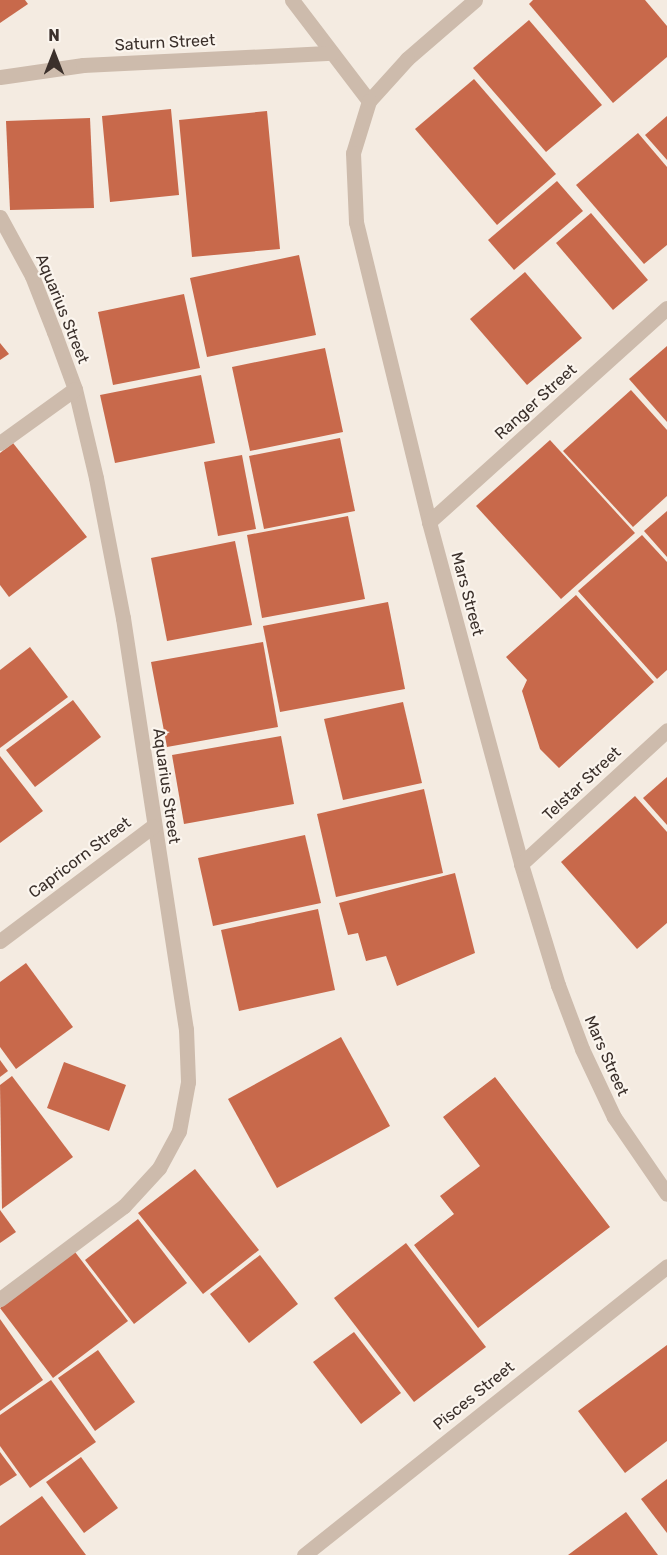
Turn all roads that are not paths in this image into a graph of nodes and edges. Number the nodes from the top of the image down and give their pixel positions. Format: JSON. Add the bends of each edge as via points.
{"nodes":[{"id":1,"x":292,"y":0,"type":"edge"},
{"id":2,"x":475,"y":0,"type":"edge"},
{"id":3,"x":332,"y":53,"type":"junction"},
{"id":4,"x":0,"y":77,"type":"edge"},
{"id":5,"x":369,"y":101,"type":"junction"},
{"id":6,"x":0,"y":217,"type":"edge"},
{"id":7,"x":667,"y":308,"type":"edge"},
{"id":8,"x":75,"y":389,"type":"junction"},
{"id":9,"x":0,"y":443,"type":"edge"},
{"id":10,"x":429,"y":522,"type":"junction"},
{"id":11,"x":667,"y":730,"type":"edge"},
{"id":12,"x":153,"y":826,"type":"junction"},
{"id":13,"x":521,"y":864,"type":"junction"},
{"id":14,"x":0,"y":941,"type":"edge"},
{"id":15,"x":667,"y":1194,"type":"edge"},
{"id":16,"x":667,"y":1266,"type":"edge"},
{"id":17,"x":0,"y":1299,"type":"edge"},
{"id":18,"x":304,"y":1555,"type":"edge"}],
"edges":[{"from":1,"to":3,"type":"street"},
{"from":2,"to":5,"type":"street","via":[[407,59]]},
{"from":3,"to":4,"type":"street","name":"Saturn Street","via":[[83,64]]},
{"from":3,"to":5,"type":"street"},
{"from":5,"to":10,"type":"street","name":"Mars Street","via":[[353,153],[356,222]]},
{"from":6,"to":8,"type":"street","name":"Aquarius Street","via":[[32,276]]},
{"from":7,"to":10,"type":"street","name":"Ranger Street"},
{"from":8,"to":9,"type":"street"},
{"from":8,"to":12,"type":"street","name":"Aquarius Street","via":[[123,618]]},
{"from":10,"to":13,"type":"street","name":"Mars Street"},
{"from":11,"to":13,"type":"street","name":"Telstar Street"},
{"from":12,"to":14,"type":"street","name":"Capricorn Street"},
{"from":12,"to":17,"type":"street","name":"Aquarius Street","via":[[186,1029],[188,1082],[179,1131],[159,1168],[124,1206]]},
{"from":13,"to":15,"type":"street","name":"Mars Street","via":[[582,1049],[614,1117]]},
{"from":16,"to":18,"type":"street","name":"Pisces Street"}]}
